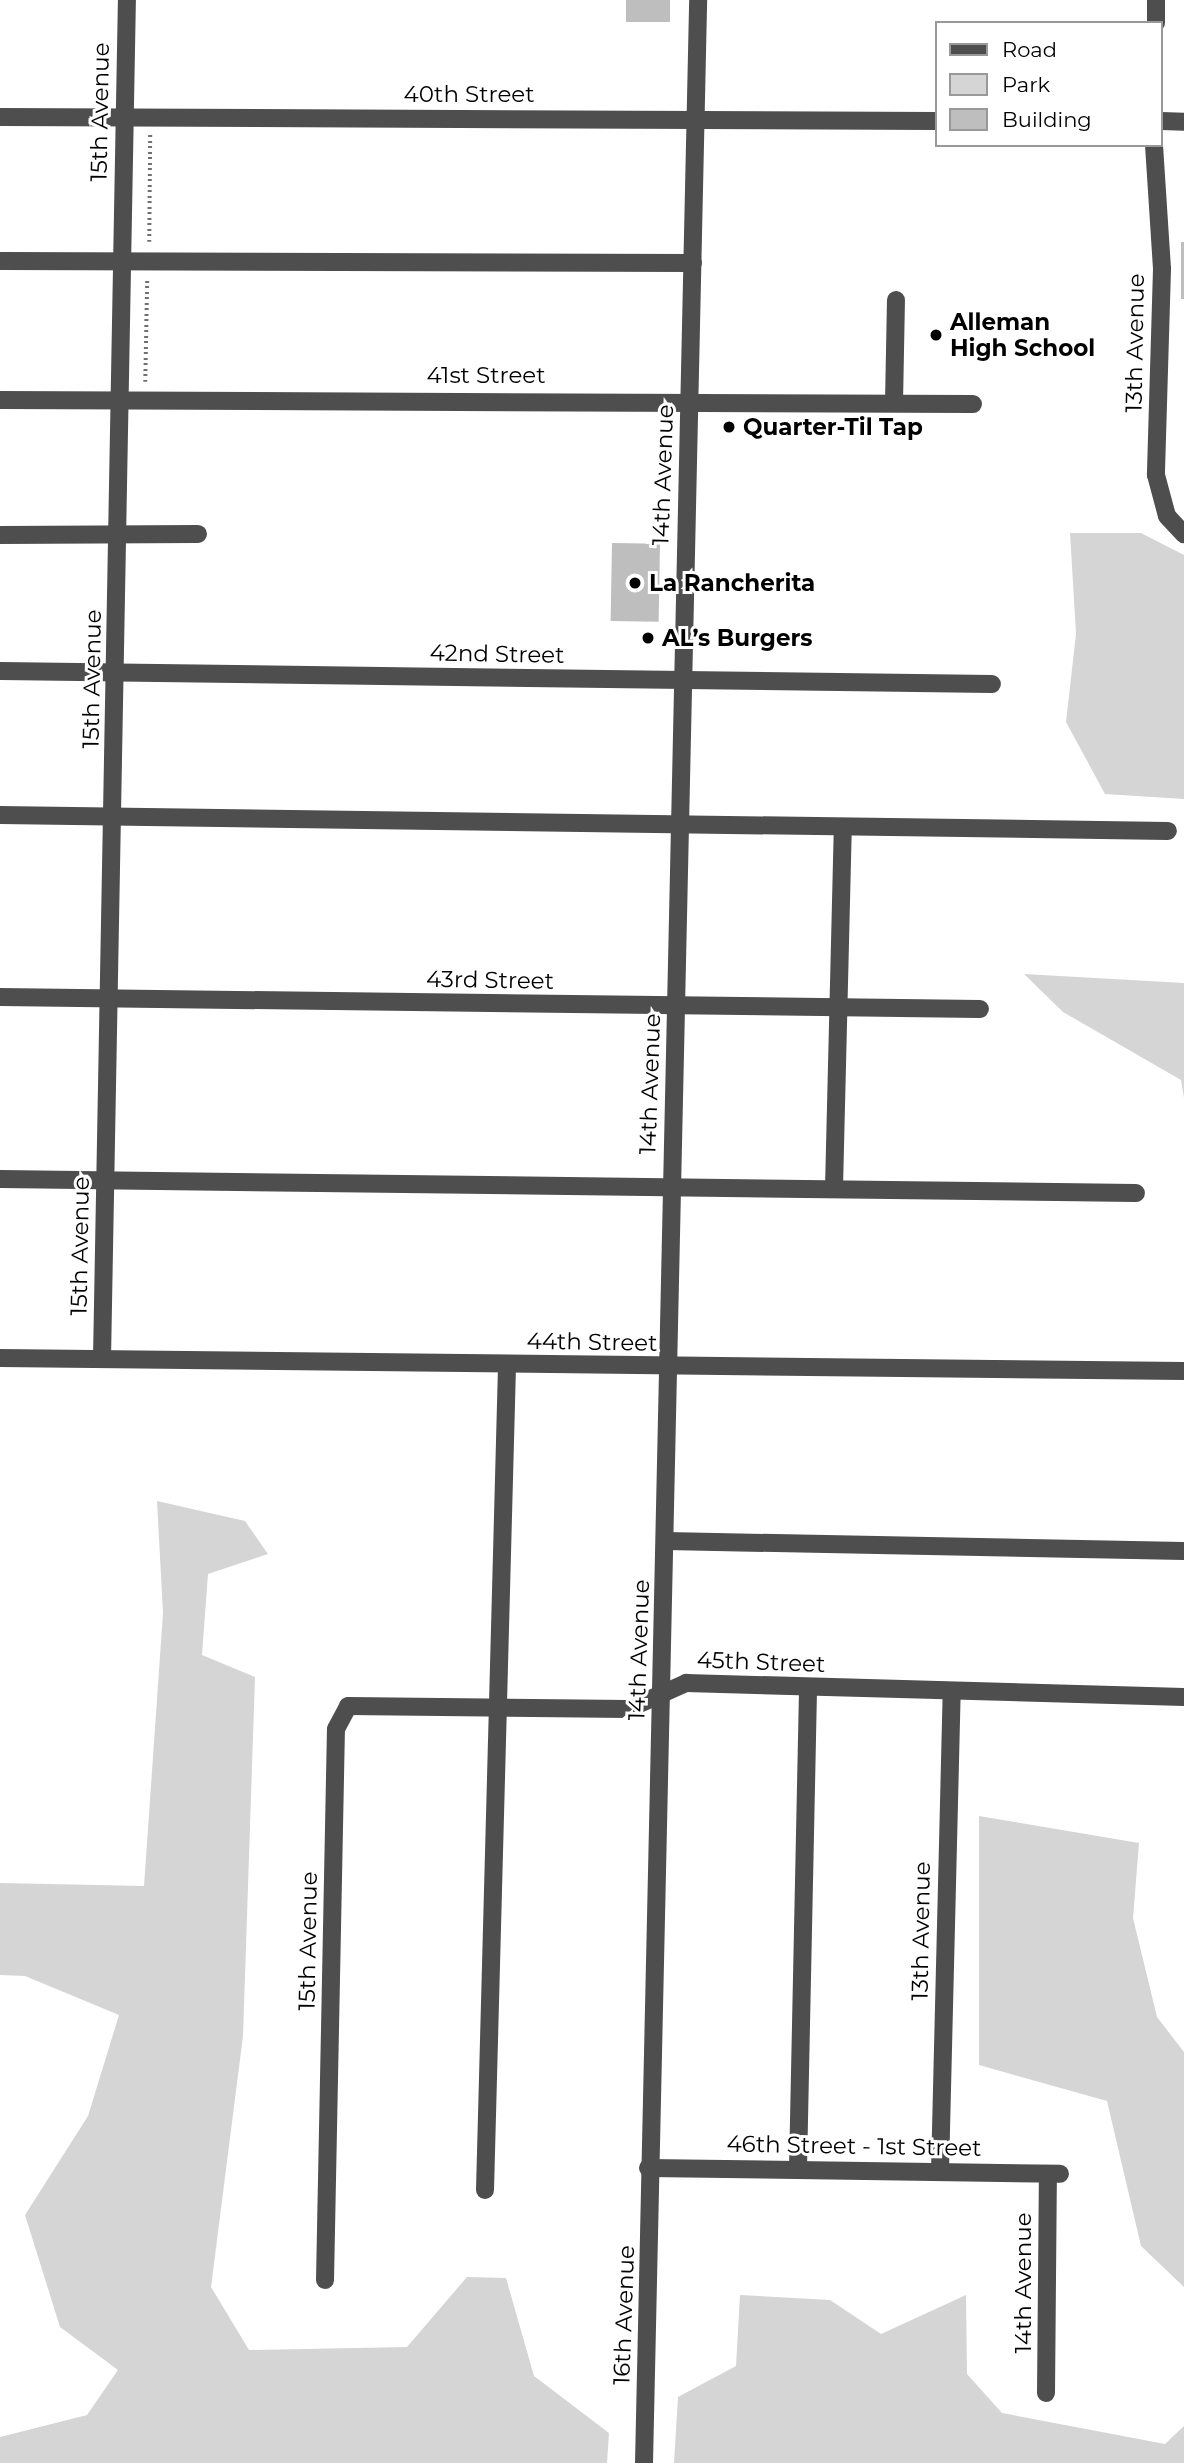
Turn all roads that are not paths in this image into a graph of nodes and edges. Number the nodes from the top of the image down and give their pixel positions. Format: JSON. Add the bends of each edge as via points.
{"nodes":[{"id":1,"x":127,"y":0,"type":"edge"},
{"id":2,"x":698,"y":0,"type":"edge"},
{"id":3,"x":1156,"y":0,"type":"edge"},
{"id":4,"x":1156,"y":21,"type":"edge"},
{"id":5,"x":0,"y":117,"type":"edge"},
{"id":6,"x":125,"y":117,"type":"junction"},
{"id":7,"x":695,"y":120,"type":"junction"},
{"id":8,"x":936,"y":121,"type":"edge"},
{"id":9,"x":1163,"y":121,"type":"edge"},
{"id":10,"x":1184,"y":121,"type":"edge"},
{"id":11,"x":1154,"y":147,"type":"edge"},
{"id":12,"x":0,"y":261,"type":"edge"},
{"id":13,"x":122,"y":262,"type":"junction"},
{"id":14,"x":693,"y":264,"type":"junction"},
{"id":15,"x":896,"y":300,"type":"dead end"},
{"id":16,"x":0,"y":400,"type":"edge"},
{"id":17,"x":119,"y":400,"type":"junction"},
{"id":18,"x":690,"y":400,"type":"junction"},
{"id":19,"x":894,"y":403,"type":"junction"},
{"id":20,"x":973,"y":404,"type":"dead end"},
{"id":21,"x":198,"y":534,"type":"dead end"},
{"id":22,"x":1184,"y":534,"type":"edge"},
{"id":23,"x":0,"y":535,"type":"edge"},
{"id":24,"x":119,"y":536,"type":"junction"},
{"id":25,"x":0,"y":671,"type":"edge"},
{"id":26,"x":118,"y":673,"type":"junction"},
{"id":27,"x":682,"y":682,"type":"junction"},
{"id":28,"x":992,"y":684,"type":"dead end"},
{"id":29,"x":0,"y":815,"type":"edge"},
{"id":30,"x":113,"y":816,"type":"junction"},
{"id":31,"x":678,"y":826,"type":"junction"},
{"id":32,"x":843,"y":829,"type":"junction"},
{"id":33,"x":1168,"y":831,"type":"dead end"},
{"id":34,"x":0,"y":997,"type":"edge"},
{"id":35,"x":109,"y":999,"type":"junction"},
{"id":36,"x":677,"y":1008,"type":"junction"},
{"id":37,"x":839,"y":1009,"type":"junction"},
{"id":38,"x":980,"y":1009,"type":"dead end"},
{"id":39,"x":0,"y":1180,"type":"edge"},
{"id":40,"x":105,"y":1181,"type":"junction"},
{"id":41,"x":671,"y":1186,"type":"junction"},
{"id":42,"x":834,"y":1188,"type":"junction"},
{"id":43,"x":1136,"y":1193,"type":"dead end"},
{"id":44,"x":0,"y":1358,"type":"edge"},
{"id":45,"x":102,"y":1359,"type":"junction"},
{"id":46,"x":507,"y":1366,"type":"junction"},
{"id":47,"x":670,"y":1368,"type":"junction"},
{"id":48,"x":1184,"y":1371,"type":"edge"},
{"id":49,"x":666,"y":1541,"type":"junction"},
{"id":50,"x":1184,"y":1551,"type":"edge"},
{"id":51,"x":808,"y":1688,"type":"junction"},
{"id":52,"x":952,"y":1692,"type":"junction"},
{"id":53,"x":662,"y":1695,"type":"junction"},
{"id":54,"x":1184,"y":1697,"type":"edge"},
{"id":55,"x":498,"y":1707,"type":"junction"},
{"id":56,"x":343,"y":1710,"type":"joint"},
{"id":57,"x":648,"y":2168,"type":"junction"},
{"id":58,"x":798,"y":2168,"type":"junction"},
{"id":59,"x":940,"y":2171,"type":"junction"},
{"id":60,"x":1054,"y":2174,"type":"joint"},
{"id":61,"x":485,"y":2190,"type":"dead end"},
{"id":62,"x":325,"y":2280,"type":"dead end"},
{"id":63,"x":1046,"y":2393,"type":"dead end"},
{"id":64,"x":644,"y":2463,"type":"edge"}],
"edges":[{"from":1,"to":6,"type":"street","name":"15th Avenue"},
{"from":2,"to":7,"type":"street","name":"14th Avenue"},
{"from":3,"to":4,"type":"street"},
{"from":5,"to":6,"type":"street","name":"40th Street"},
{"from":6,"to":7,"type":"street","name":"40th Street"},
{"from":6,"to":13,"type":"street","name":"15th Avenue"},
{"from":7,"to":8,"type":"street","name":"40th Street"},
{"from":7,"to":14,"type":"street","name":"14th Avenue"},
{"from":9,"to":10,"type":"street"},
{"from":11,"to":22,"type":"street","name":"13th Avenue","via":[[1162,269],[1156,475],[1167,516]]},
{"from":12,"to":13,"type":"street"},
{"from":13,"to":14,"type":"street"},
{"from":13,"to":17,"type":"street","name":"15th Avenue"},
{"from":14,"to":18,"type":"street","name":"14th Avenue"},
{"from":15,"to":19,"type":"street"},
{"from":16,"to":17,"type":"street","name":"41st Street"},
{"from":17,"to":18,"type":"street","name":"41st Street"},
{"from":17,"to":24,"type":"street","name":"15th Avenue"},
{"from":18,"to":19,"type":"street","name":"41st Street"},
{"from":18,"to":27,"type":"street","name":"14th Avenue"},
{"from":19,"to":20,"type":"street","name":"41st Street"},
{"from":21,"to":24,"type":"street"},
{"from":23,"to":24,"type":"street"},
{"from":24,"to":26,"type":"street","name":"15th Avenue"},
{"from":25,"to":26,"type":"street","name":"42nd Street"},
{"from":26,"to":27,"type":"street","name":"42nd Street"},
{"from":26,"to":30,"type":"street","name":"15th Avenue"},
{"from":27,"to":28,"type":"street","name":"42nd Street"},
{"from":27,"to":31,"type":"street","name":"14th Avenue"},
{"from":29,"to":30,"type":"street"},
{"from":30,"to":31,"type":"street"},
{"from":30,"to":35,"type":"street","name":"15th Avenue"},
{"from":31,"to":32,"type":"street"},
{"from":31,"to":36,"type":"street","name":"14th Avenue"},
{"from":32,"to":33,"type":"street"},
{"from":32,"to":37,"type":"street"},
{"from":34,"to":35,"type":"street","name":"43rd Street"},
{"from":35,"to":36,"type":"street","name":"43rd Street"},
{"from":35,"to":40,"type":"street","name":"15th Avenue"},
{"from":36,"to":37,"type":"street","name":"43rd Street"},
{"from":36,"to":41,"type":"street","name":"14th Avenue"},
{"from":37,"to":38,"type":"street","name":"43rd Street"},
{"from":37,"to":42,"type":"street"},
{"from":39,"to":40,"type":"street"},
{"from":40,"to":41,"type":"street"},
{"from":40,"to":45,"type":"street","name":"15th Avenue"},
{"from":41,"to":42,"type":"street"},
{"from":41,"to":47,"type":"street","name":"14th Avenue"},
{"from":42,"to":43,"type":"street"},
{"from":44,"to":45,"type":"street","name":"44th Street"},
{"from":45,"to":46,"type":"street","name":"44th Street"},
{"from":46,"to":47,"type":"street","name":"44th Street"},
{"from":46,"to":55,"type":"street"},
{"from":47,"to":48,"type":"street","name":"44th Street"},
{"from":47,"to":49,"type":"street","name":"14th Avenue"},
{"from":49,"to":50,"type":"street"},
{"from":49,"to":53,"type":"street","name":"14th Avenue"},
{"from":51,"to":52,"type":"street","name":"45th Street"},
{"from":51,"to":53,"type":"street","name":"45th Street","via":[[686,1683]]},
{"from":51,"to":58,"type":"street"},
{"from":52,"to":54,"type":"street","name":"45th Street"},
{"from":52,"to":59,"type":"street","name":"13th Avenue"},
{"from":53,"to":55,"type":"street","name":"45th Street","via":[[628,1709]]},
{"from":53,"to":57,"type":"street","name":"14th Avenue","via":[[653,2151]]},
{"from":55,"to":56,"type":"street","name":"45th Street","via":[[356,1704]]},
{"from":55,"to":61,"type":"street"},
{"from":56,"to":62,"type":"street","name":"15th Avenue","via":[[336,1729]]},
{"from":57,"to":58,"type":"street","name":"46th Street - 1st Street"},
{"from":57,"to":64,"type":"street","name":"16th Avenue","via":[[652,2189]]},
{"from":58,"to":59,"type":"street","name":"46th Street - 1st Street"},
{"from":59,"to":60,"type":"street","name":"46th Street - 1st Street"},
{"from":60,"to":63,"type":"street","name":"14th Avenue"}]}
